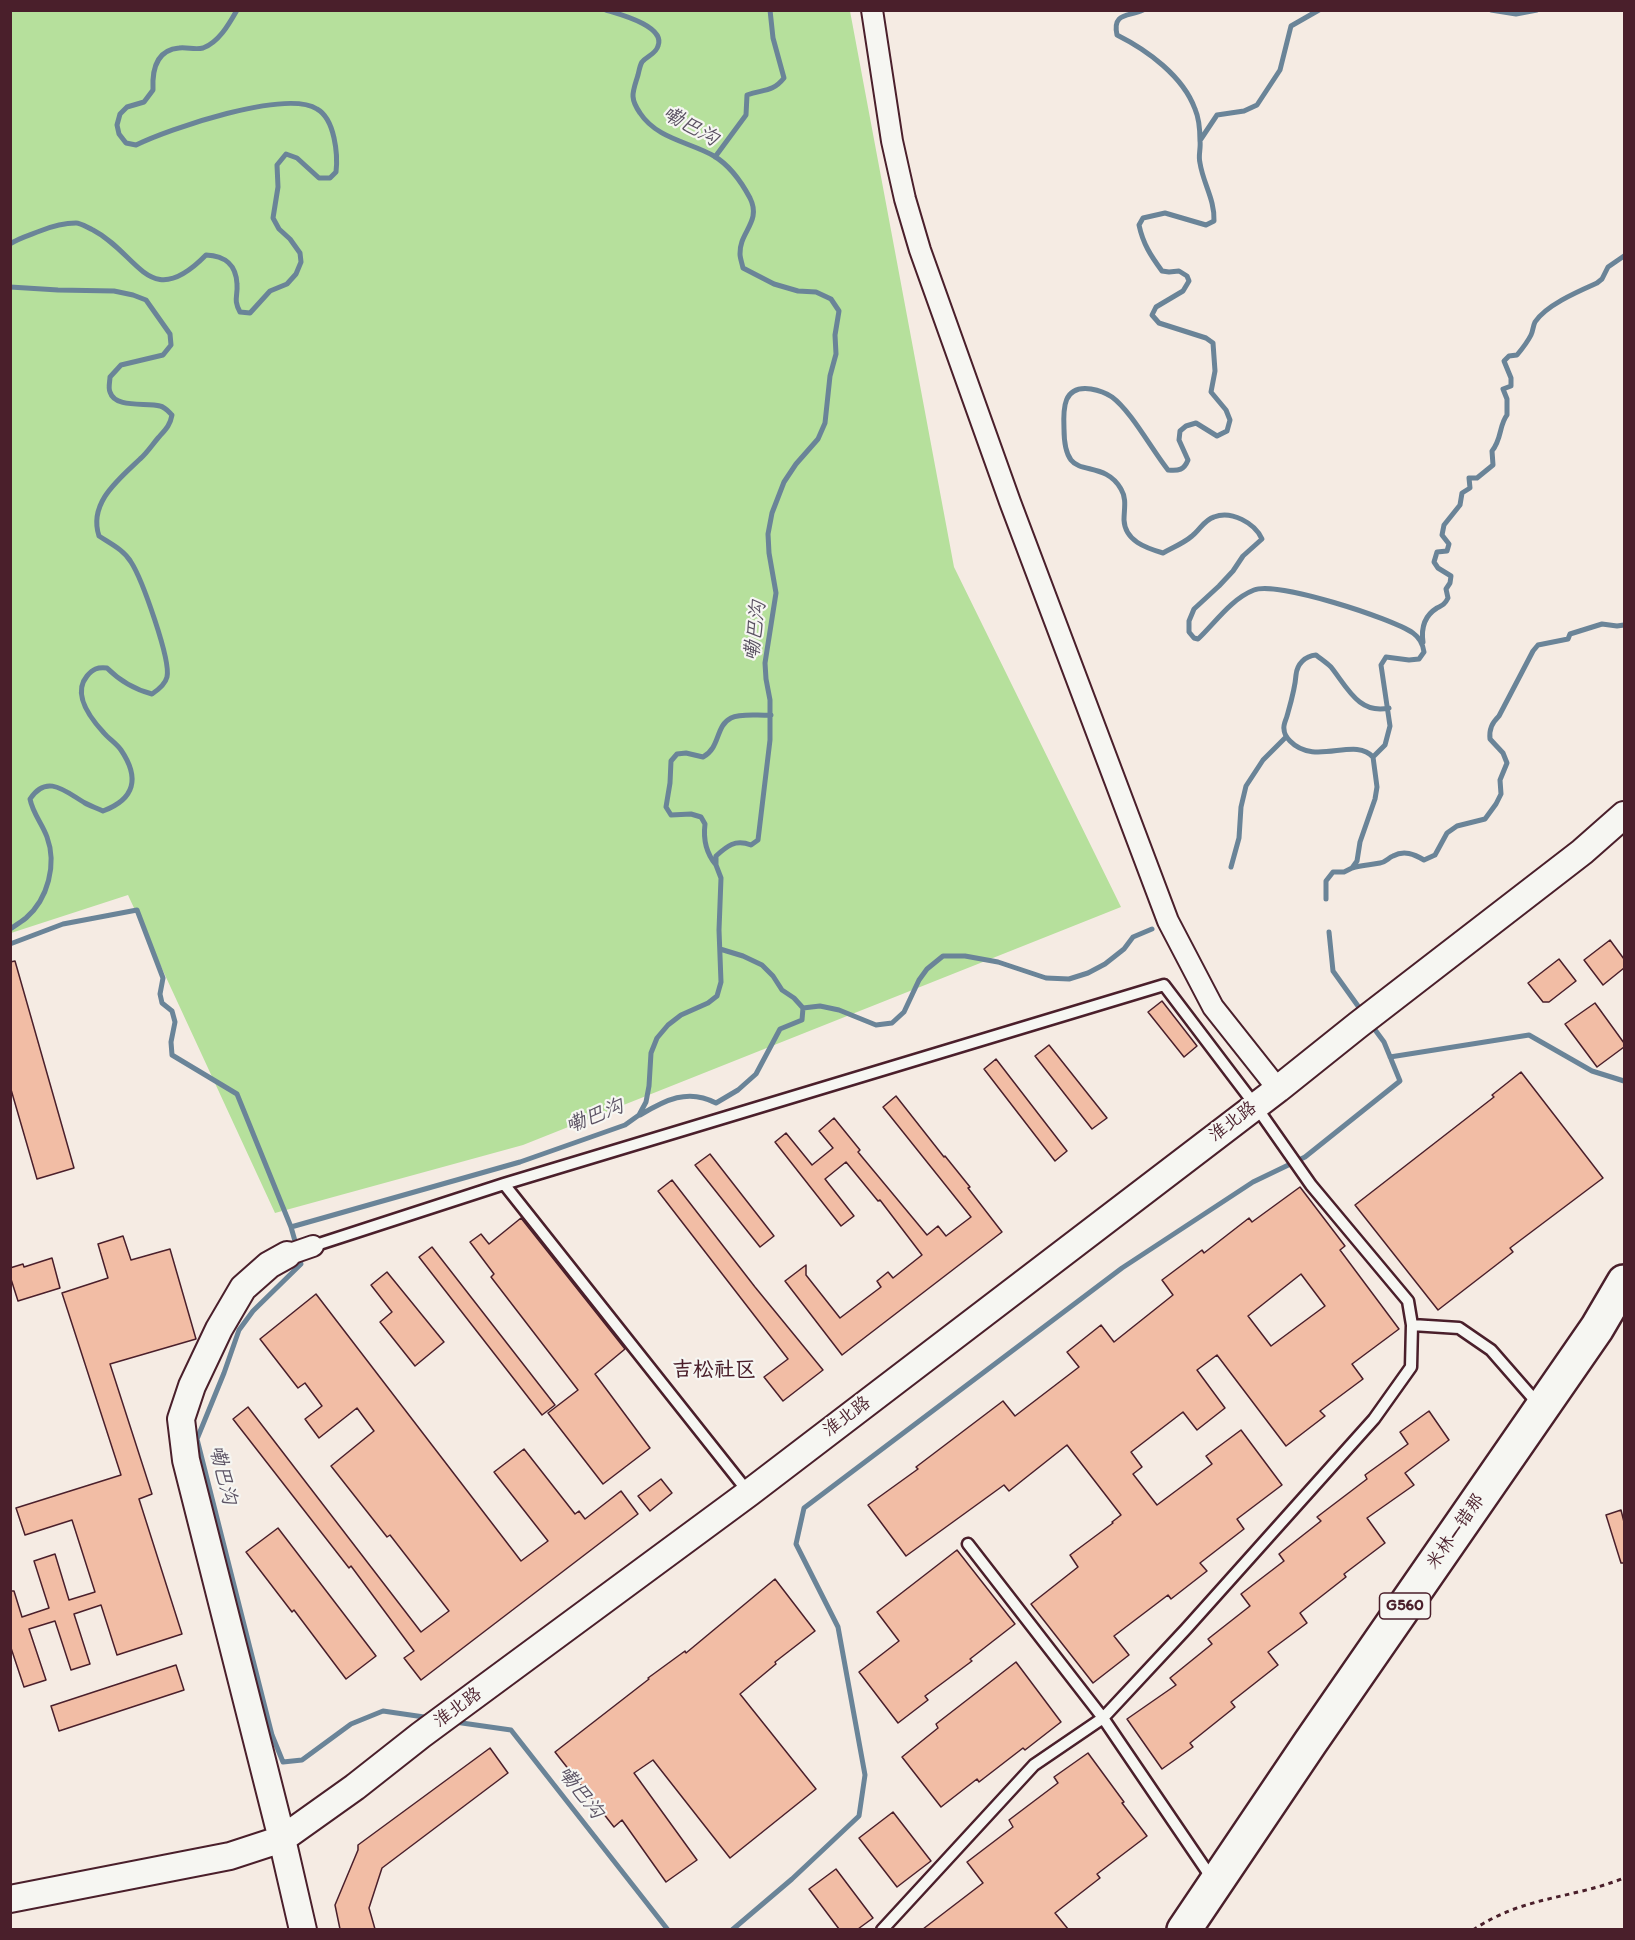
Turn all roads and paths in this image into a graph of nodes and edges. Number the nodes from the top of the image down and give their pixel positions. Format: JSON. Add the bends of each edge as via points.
{"nodes":[{"id":1,"x":872,"y":10,"type":"edge"},
{"id":2,"x":1624,"y":815,"type":"edge"},
{"id":3,"x":1278,"y":1089,"type":"junction"},
{"id":4,"x":1256,"y":1105,"type":"junction"},
{"id":5,"x":504,"y":1184,"type":"junction"},
{"id":6,"x":313,"y":1246,"type":"joint"},
{"id":7,"x":287,"y":1255,"type":"joint"},
{"id":8,"x":1624,"y":1282,"type":"edge"},
{"id":9,"x":1412,"y":1325,"type":"junction"},
{"id":10,"x":1542,"y":1408,"type":"junction"},
{"id":11,"x":749,"y":1493,"type":"junction"},
{"id":12,"x":968,"y":1544,"type":"dead end"},
{"id":13,"x":1103,"y":1718,"type":"junction"},
{"id":14,"x":282,"y":1839,"type":"junction"},
{"id":15,"x":1624,"y":1878,"type":"edge"},
{"id":16,"x":1215,"y":1883,"type":"junction"},
{"id":17,"x":10,"y":1899,"type":"edge"},
{"id":18,"x":303,"y":1929,"type":"edge"},
{"id":19,"x":882,"y":1929,"type":"edge"},
{"id":20,"x":1184,"y":1929,"type":"edge"},
{"id":21,"x":1473,"y":1929,"type":"edge"}],
"edges":[{"from":1,"to":3,"type":"street","via":[[905,199],[1010,502],[1168,921],[1213,1007]]},
{"from":2,"to":3,"type":"street","name":"淮北路"},
{"from":3,"to":4,"type":"street","name":"淮北路"},
{"from":4,"to":5,"type":"lane","via":[[1164,986]]},
{"from":4,"to":9,"type":"lane","via":[[1311,1185],[1407,1301]]},
{"from":4,"to":11,"type":"street","name":"淮北路"},
{"from":5,"to":6,"type":"lane"},
{"from":5,"to":11,"type":"lane"},
{"from":6,"to":7,"type":"street"},
{"from":7,"to":14,"type":"street","via":[[243,1288],[192,1386],[181,1419],[186,1460]]},
{"from":8,"to":10,"type":"highway","name":"米林—错那","number":"G560"},
{"from":9,"to":10,"type":"lane","via":[[1459,1328],[1491,1350]]},
{"from":9,"to":13,"type":"lane","via":[[1411,1367],[1374,1419]]},
{"from":10,"to":16,"type":"highway","name":"米林—错那","number":"G560"},
{"from":11,"to":14,"type":"street","name":"淮北路"},
{"from":12,"to":13,"type":"lane"},
{"from":13,"to":16,"type":"lane"},
{"from":13,"to":19,"type":"lane","via":[[1034,1765]]},
{"from":14,"to":17,"type":"street","name":"淮北路","via":[[230,1856]]},
{"from":14,"to":18,"type":"street"},
{"from":15,"to":21,"type":"path","via":[[1528,1903]]},
{"from":16,"to":20,"type":"highway","name":"米林—错那","number":"G560"}]}
